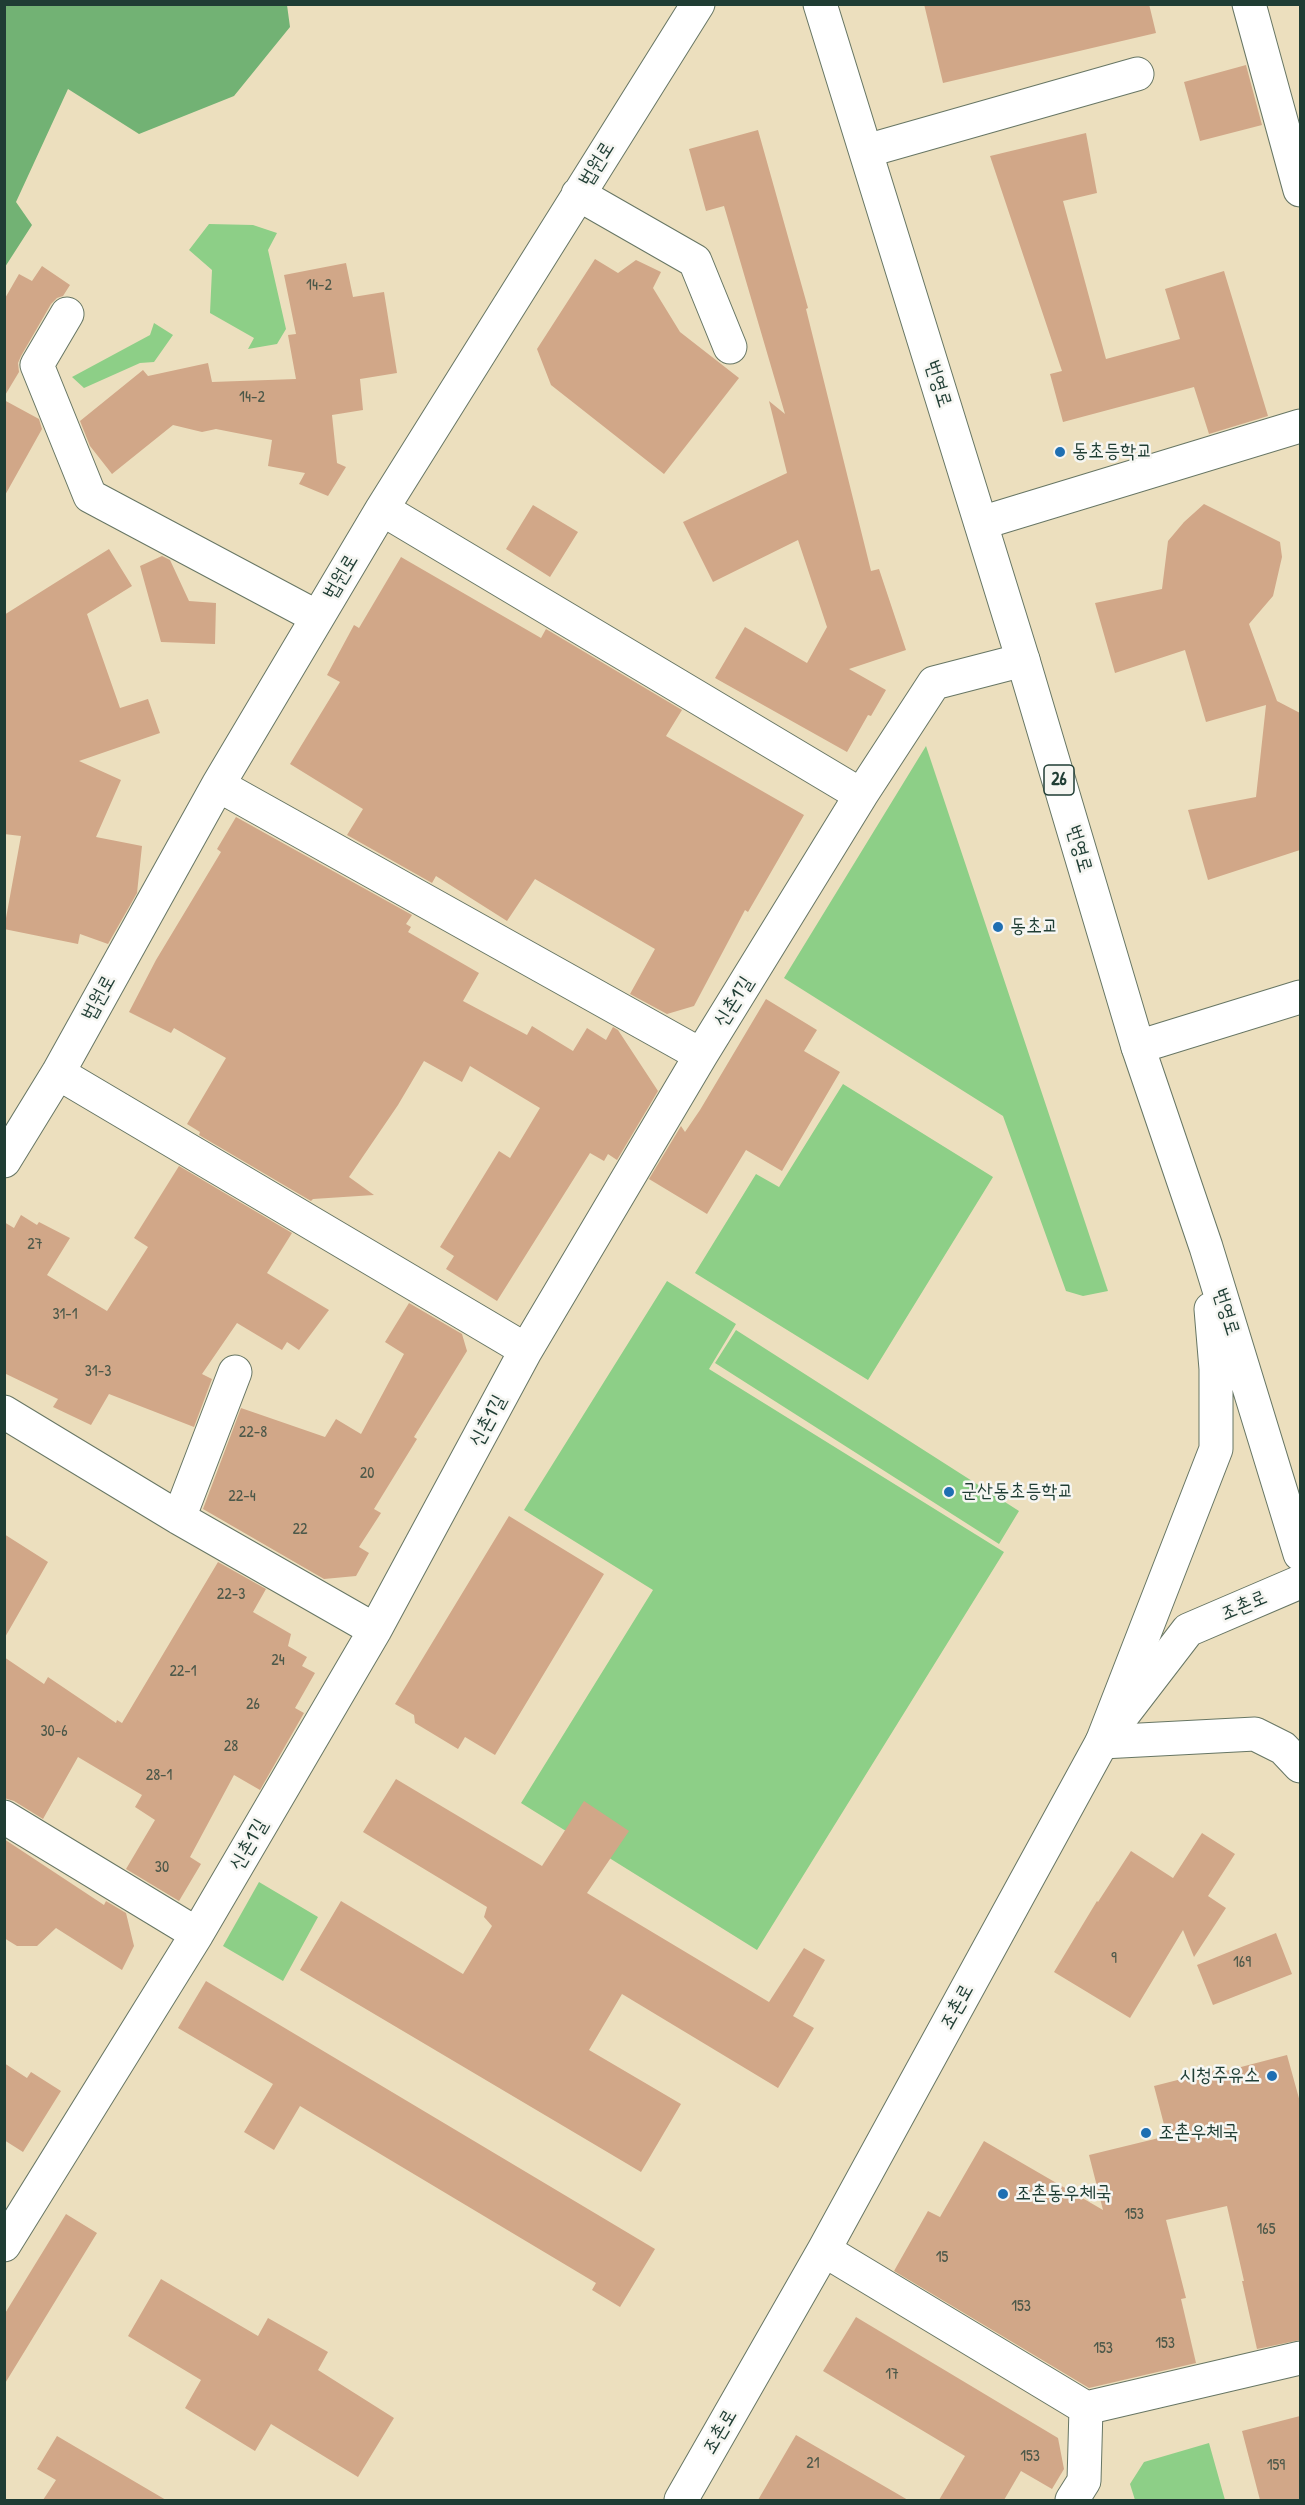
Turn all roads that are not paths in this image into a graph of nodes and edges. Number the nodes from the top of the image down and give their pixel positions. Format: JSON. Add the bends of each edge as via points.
{"nodes":[{"id":1,"x":820,"y":4,"type":"edge"},
{"id":2,"x":1249,"y":4,"type":"edge"},
{"id":3,"x":683,"y":9,"type":"edge"},
{"id":4,"x":1137,"y":74,"type":"dead end"},
{"id":5,"x":866,"y":151,"type":"junction"},
{"id":6,"x":1300,"y":190,"type":"edge"},
{"id":7,"x":578,"y":194,"type":"junction"},
{"id":8,"x":67,"y":314,"type":"dead end"},
{"id":9,"x":730,"y":347,"type":"dead end"},
{"id":10,"x":1300,"y":426,"type":"edge"},
{"id":11,"x":382,"y":509,"type":"junction"},
{"id":12,"x":981,"y":523,"type":"junction"},
{"id":13,"x":317,"y":617,"type":"junction"},
{"id":14,"x":1023,"y":660,"type":"junction"},
{"id":15,"x":218,"y":785,"type":"junction"},
{"id":16,"x":861,"y":795,"type":"junction"},
{"id":17,"x":1300,"y":997,"type":"edge"},
{"id":18,"x":1137,"y":1047,"type":"junction"},
{"id":19,"x":700,"y":1055,"type":"junction"},
{"id":20,"x":58,"y":1072,"type":"junction"},
{"id":21,"x":4,"y":1161,"type":"edge"},
{"id":22,"x":1206,"y":1247,"type":"junction"},
{"id":23,"x":526,"y":1350,"type":"junction"},
{"id":24,"x":235,"y":1372,"type":"dead end"},
{"id":25,"x":4,"y":1412,"type":"edge"},
{"id":26,"x":179,"y":1518,"type":"junction"},
{"id":27,"x":1300,"y":1554,"type":"edge"},
{"id":28,"x":1300,"y":1582,"type":"edge"},
{"id":29,"x":375,"y":1630,"type":"junction"},
{"id":30,"x":1102,"y":1742,"type":"junction"},
{"id":31,"x":1300,"y":1766,"type":"edge"},
{"id":32,"x":4,"y":1817,"type":"edge"},
{"id":33,"x":197,"y":1934,"type":"junction"},
{"id":34,"x":7,"y":2233,"type":"edge"},
{"id":35,"x":824,"y":2250,"type":"junction"},
{"id":36,"x":1300,"y":2358,"type":"edge"},
{"id":37,"x":1086,"y":2408,"type":"junction"},
{"id":38,"x":1082,"y":2494,"type":"edge"},
{"id":39,"x":681,"y":2500,"type":"edge"}],
"edges":[{"from":1,"to":5,"type":"street","name":"번영로","number":"26"},
{"from":2,"to":6,"type":"street"},
{"from":3,"to":7,"type":"street","name":"법원로"},
{"from":4,"to":5,"type":"street"},
{"from":5,"to":12,"type":"street","name":"번영로","number":"26"},
{"from":7,"to":9,"type":"street","via":[[695,261]]},
{"from":7,"to":11,"type":"street","name":"법원로"},
{"from":8,"to":13,"type":"street","via":[[37,365],[90,496]]},
{"from":10,"to":12,"type":"street"},
{"from":11,"to":13,"type":"street","name":"법원로"},
{"from":11,"to":16,"type":"street"},
{"from":12,"to":14,"type":"street","name":"번영로","number":"26"},
{"from":13,"to":15,"type":"street","name":"법원로"},
{"from":14,"to":16,"type":"street","name":"신촌1길","via":[[934,683]]},
{"from":14,"to":18,"type":"street","name":"번영로","number":"26"},
{"from":15,"to":19,"type":"street"},
{"from":15,"to":20,"type":"street","name":"법원로"},
{"from":16,"to":19,"type":"street","name":"신촌1길"},
{"from":17,"to":18,"type":"street"},
{"from":18,"to":22,"type":"street","name":"번영로","number":"26"},
{"from":19,"to":23,"type":"street","name":"신촌1길"},
{"from":20,"to":21,"type":"street","name":"법원로"},
{"from":20,"to":23,"type":"street"},
{"from":22,"to":27,"type":"street","name":"번영로","number":"26"},
{"from":22,"to":30,"type":"street","via":[[1216,1369],[1216,1449]]},
{"from":23,"to":29,"type":"street","name":"신촌1길"},
{"from":24,"to":26,"type":"street"},
{"from":25,"to":26,"type":"street"},
{"from":26,"to":29,"type":"street"},
{"from":28,"to":30,"type":"street","name":"조촌로","via":[[1188,1630]]},
{"from":29,"to":33,"type":"street","name":"신촌1길"},
{"from":30,"to":31,"type":"street","via":[[1256,1734],[1282,1748]]},
{"from":30,"to":35,"type":"street","name":"조촌로"},
{"from":32,"to":33,"type":"street"},
{"from":33,"to":34,"type":"street","name":"신촌1길"},
{"from":35,"to":37,"type":"street"},
{"from":35,"to":39,"type":"street","name":"조촌로"},
{"from":36,"to":37,"type":"street"},
{"from":37,"to":38,"type":"street"}]}
